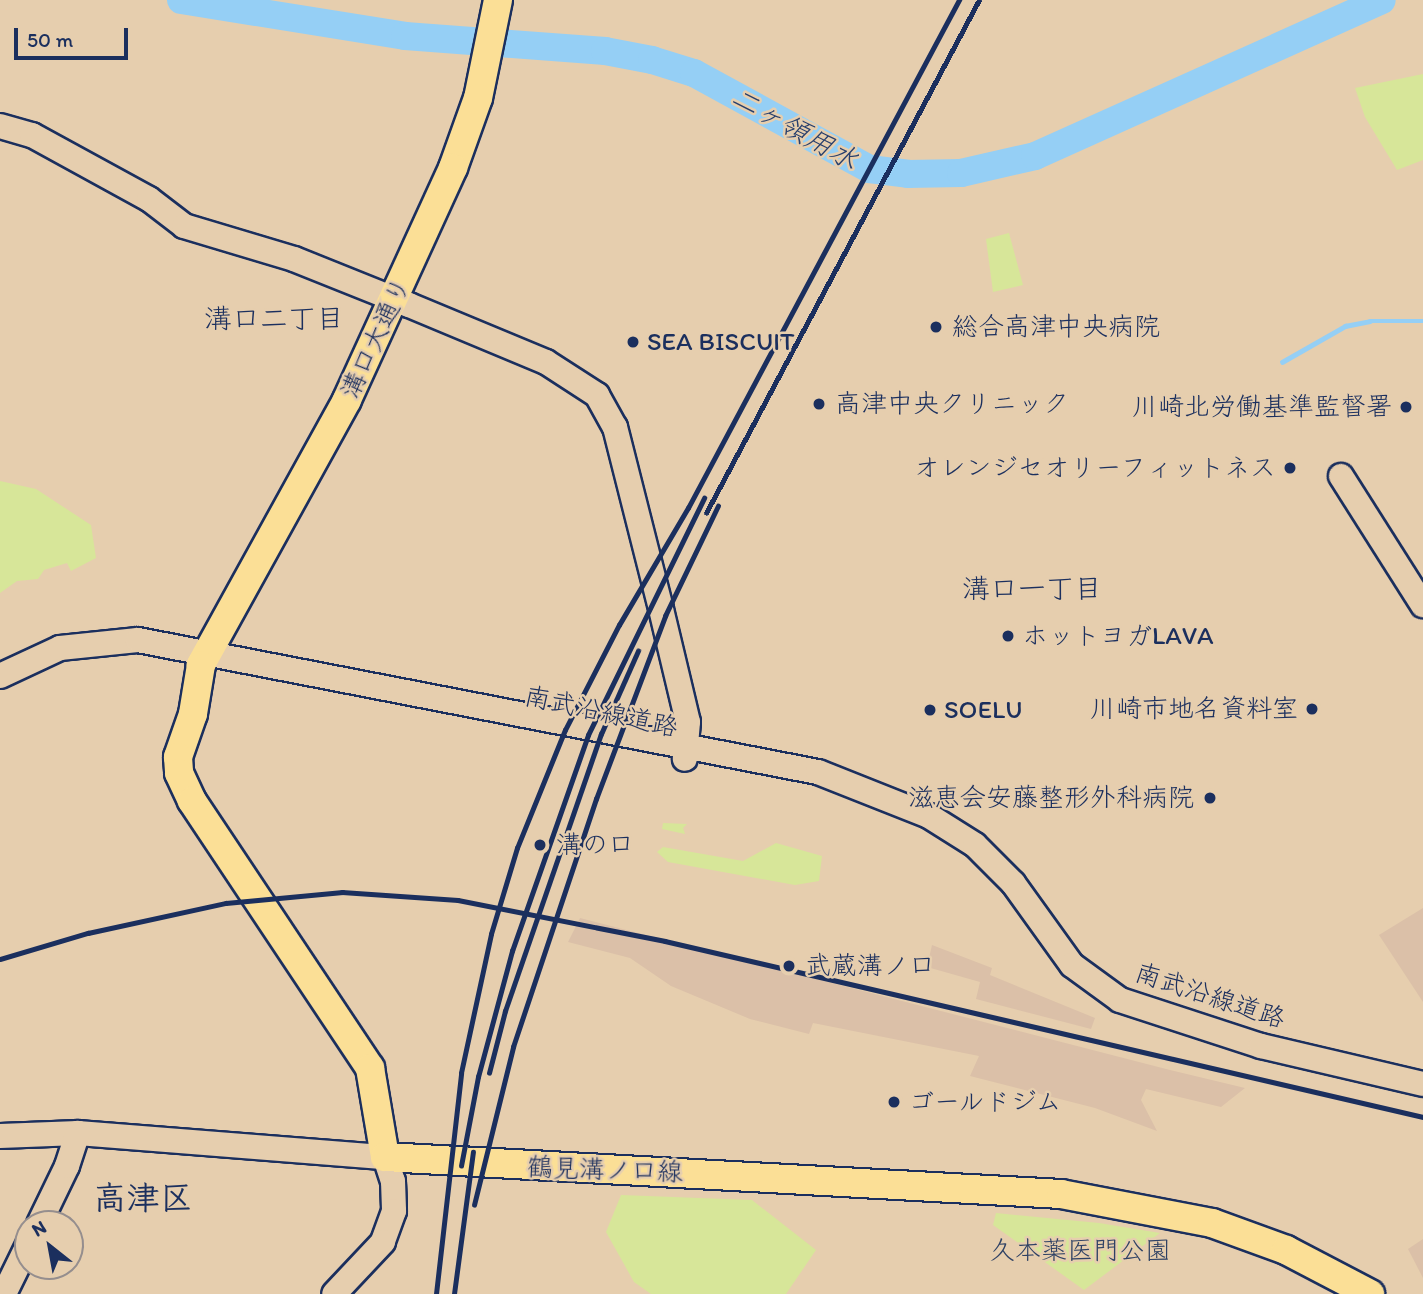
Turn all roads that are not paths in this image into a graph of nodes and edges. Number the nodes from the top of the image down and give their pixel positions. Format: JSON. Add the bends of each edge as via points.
{"nodes":[{"id":1,"x":498,"y":0,"type":"edge"},
{"id":2,"x":0,"y":126,"type":"edge"},
{"id":3,"x":394,"y":299,"type":"junction"},
{"id":4,"x":1341,"y":477,"type":"dead end"},
{"id":5,"x":1423,"y":605,"type":"edge"},
{"id":6,"x":205,"y":656,"type":"junction"},
{"id":7,"x":0,"y":676,"type":"edge"},
{"id":8,"x":687,"y":752,"type":"junction"},
{"id":9,"x":1419,"y":1078,"type":"edge"},
{"id":10,"x":78,"y":1132,"type":"junction"},
{"id":11,"x":0,"y":1136,"type":"edge"},
{"id":12,"x":385,"y":1157,"type":"junction"},
{"id":13,"x":45,"y":1210,"type":"edge"},
{"id":14,"x":14,"y":1274,"type":"edge"},
{"id":15,"x":4,"y":1294,"type":"edge"},
{"id":16,"x":334,"y":1294,"type":"edge"},
{"id":17,"x":1370,"y":1294,"type":"edge"}],
"edges":[{"from":1,"to":3,"type":"main road","name":"溝口大通り","via":[[470,125]]},
{"from":2,"to":3,"type":"street","via":[[32,135],[149,199],[184,226],[294,259]]},
{"from":3,"to":6,"type":"main road","name":"溝口大通り","via":[[287,515]]},
{"from":3,"to":8,"type":"street","via":[[556,367],[587,386],[610,414],[688,722]]},
{"from":4,"to":5,"type":"street"},
{"from":6,"to":7,"type":"street","name":"南武沿線道路","via":[[154,642],[107,640],[45,652]]},
{"from":6,"to":8,"type":"street","name":"南武沿線道路","via":[[344,682],[377,695]]},
{"from":6,"to":12,"type":"main road","via":[[193,714],[179,749],[183,783],[370,1069]]},
{"from":8,"to":9,"type":"street","name":"南武沿線道路","via":[[813,787],[848,785],[929,816],[975,845],[1013,883],[1072,965],[1120,1000],[1261,1046]]},
{"from":10,"to":11,"type":"street"},
{"from":10,"to":12,"type":"street"},
{"from":10,"to":13,"type":"street","via":[[68,1166]]},
{"from":12,"to":16,"type":"street","via":[[393,1181],[394,1211],[383,1242]]},
{"from":12,"to":17,"type":"main road","name":"鶴見溝ノ口線","via":[[1061,1194],[1212,1223],[1286,1250]]},
{"from":14,"to":15,"type":"street"}]}
